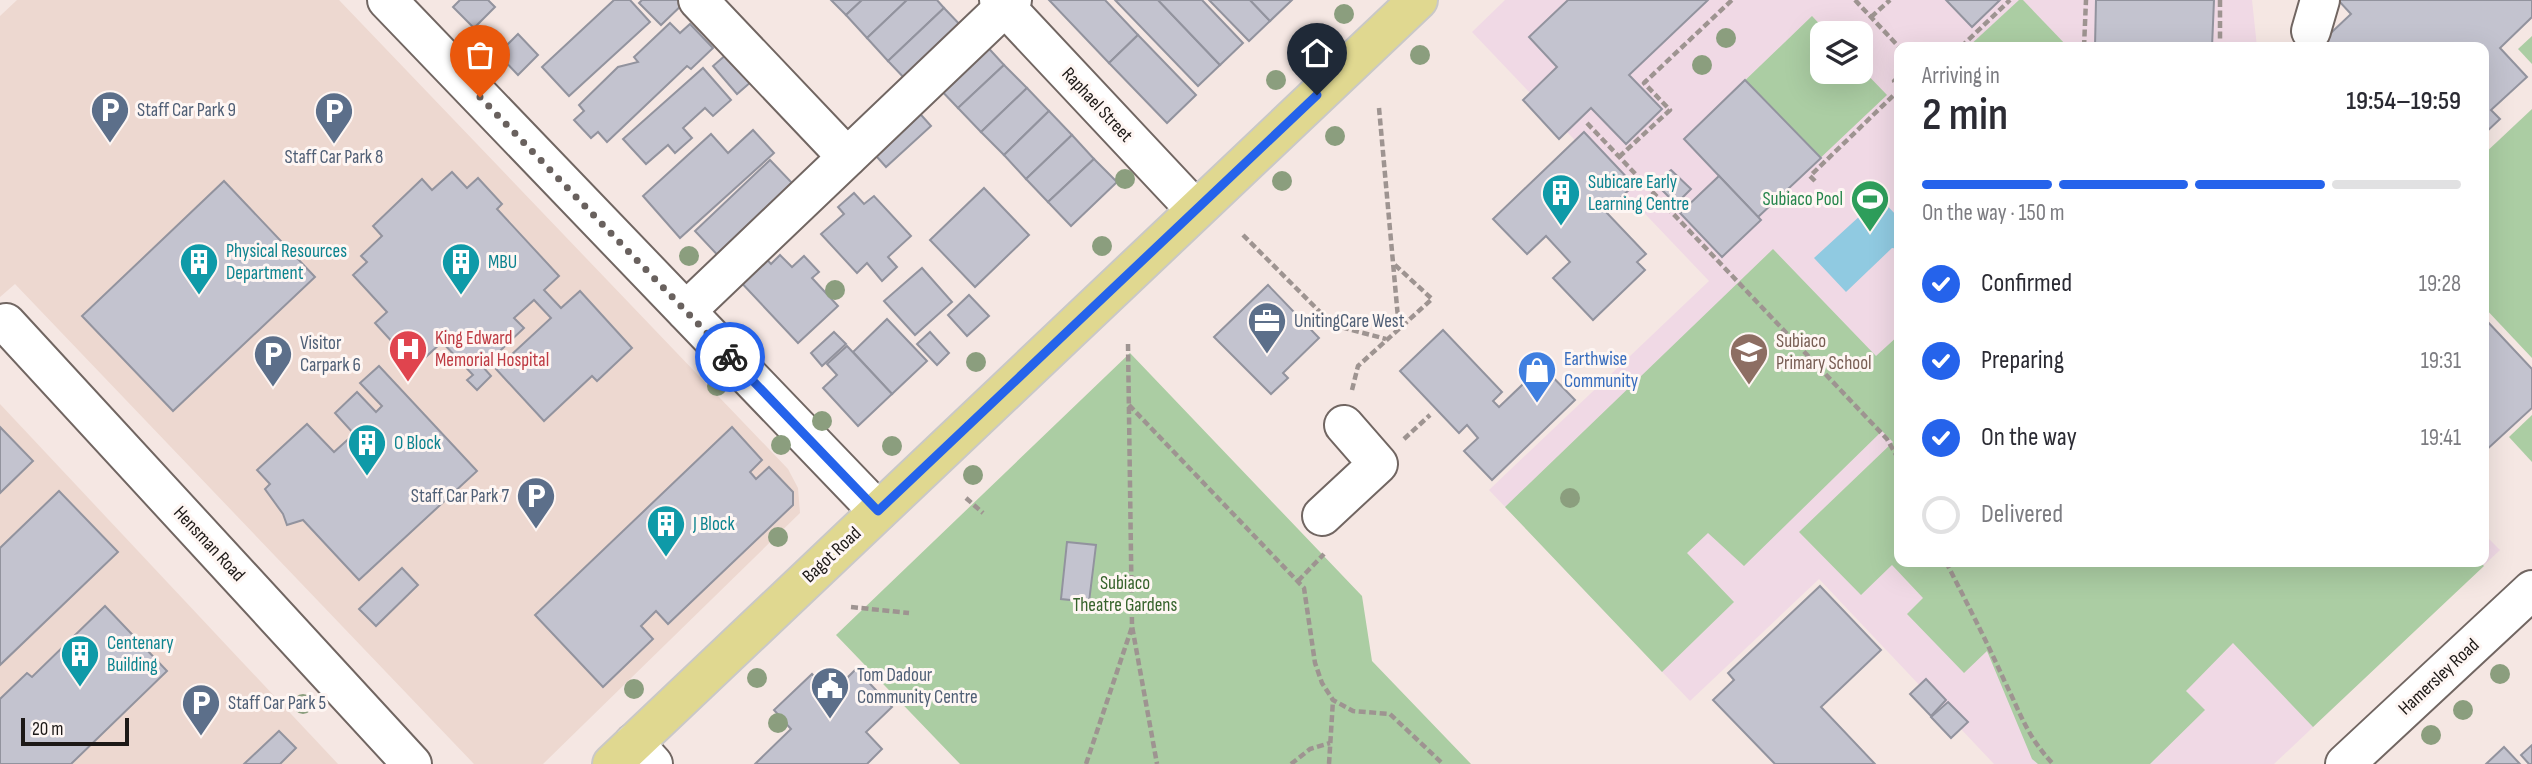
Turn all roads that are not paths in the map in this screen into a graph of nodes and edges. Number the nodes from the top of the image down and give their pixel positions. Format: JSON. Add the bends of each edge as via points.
{"nodes":[{"id":1,"x":387,"y":0,"type":"edge"},
{"id":2,"x":698,"y":0,"type":"edge"},
{"id":3,"x":1418,"y":0,"type":"edge"},
{"id":4,"x":1005,"y":2,"type":"edge"},
{"id":5,"x":848,"y":157,"type":"junction"},
{"id":6,"x":1195,"y":209,"type":"junction"},
{"id":7,"x":686,"y":311,"type":"junction"},
{"id":8,"x":6,"y":323,"type":"dead end"},
{"id":9,"x":1344,"y":425,"type":"road end"},
{"id":10,"x":878,"y":511,"type":"junction"},
{"id":11,"x":1325,"y":533,"type":"road end"},
{"id":12,"x":2532,"y":590,"type":"edge"},
{"id":13,"x":633,"y":757,"type":"edge"},
{"id":14,"x":412,"y":764,"type":"edge"},
{"id":15,"x":2345,"y":764,"type":"edge"}],
"edges":[{"from":1,"to":7,"type":"street"},
{"from":2,"to":5,"type":"street"},
{"from":3,"to":6,"type":"main road","name":"Bagot Road"},
{"from":4,"to":5,"type":"street"},
{"from":4,"to":6,"type":"street","name":"Raphael Street"},
{"from":5,"to":7,"type":"street"},
{"from":6,"to":10,"type":"main road","name":"Bagot Road"},
{"from":7,"to":10,"type":"street"},
{"from":8,"to":14,"type":"street","name":"Hensman Road"},
{"from":9,"to":11,"type":"street","via":[[1378,464]]},
{"from":10,"to":13,"type":"main road","name":"Bagot Road"},
{"from":12,"to":15,"type":"street","name":"Hamersley Road"}]}
